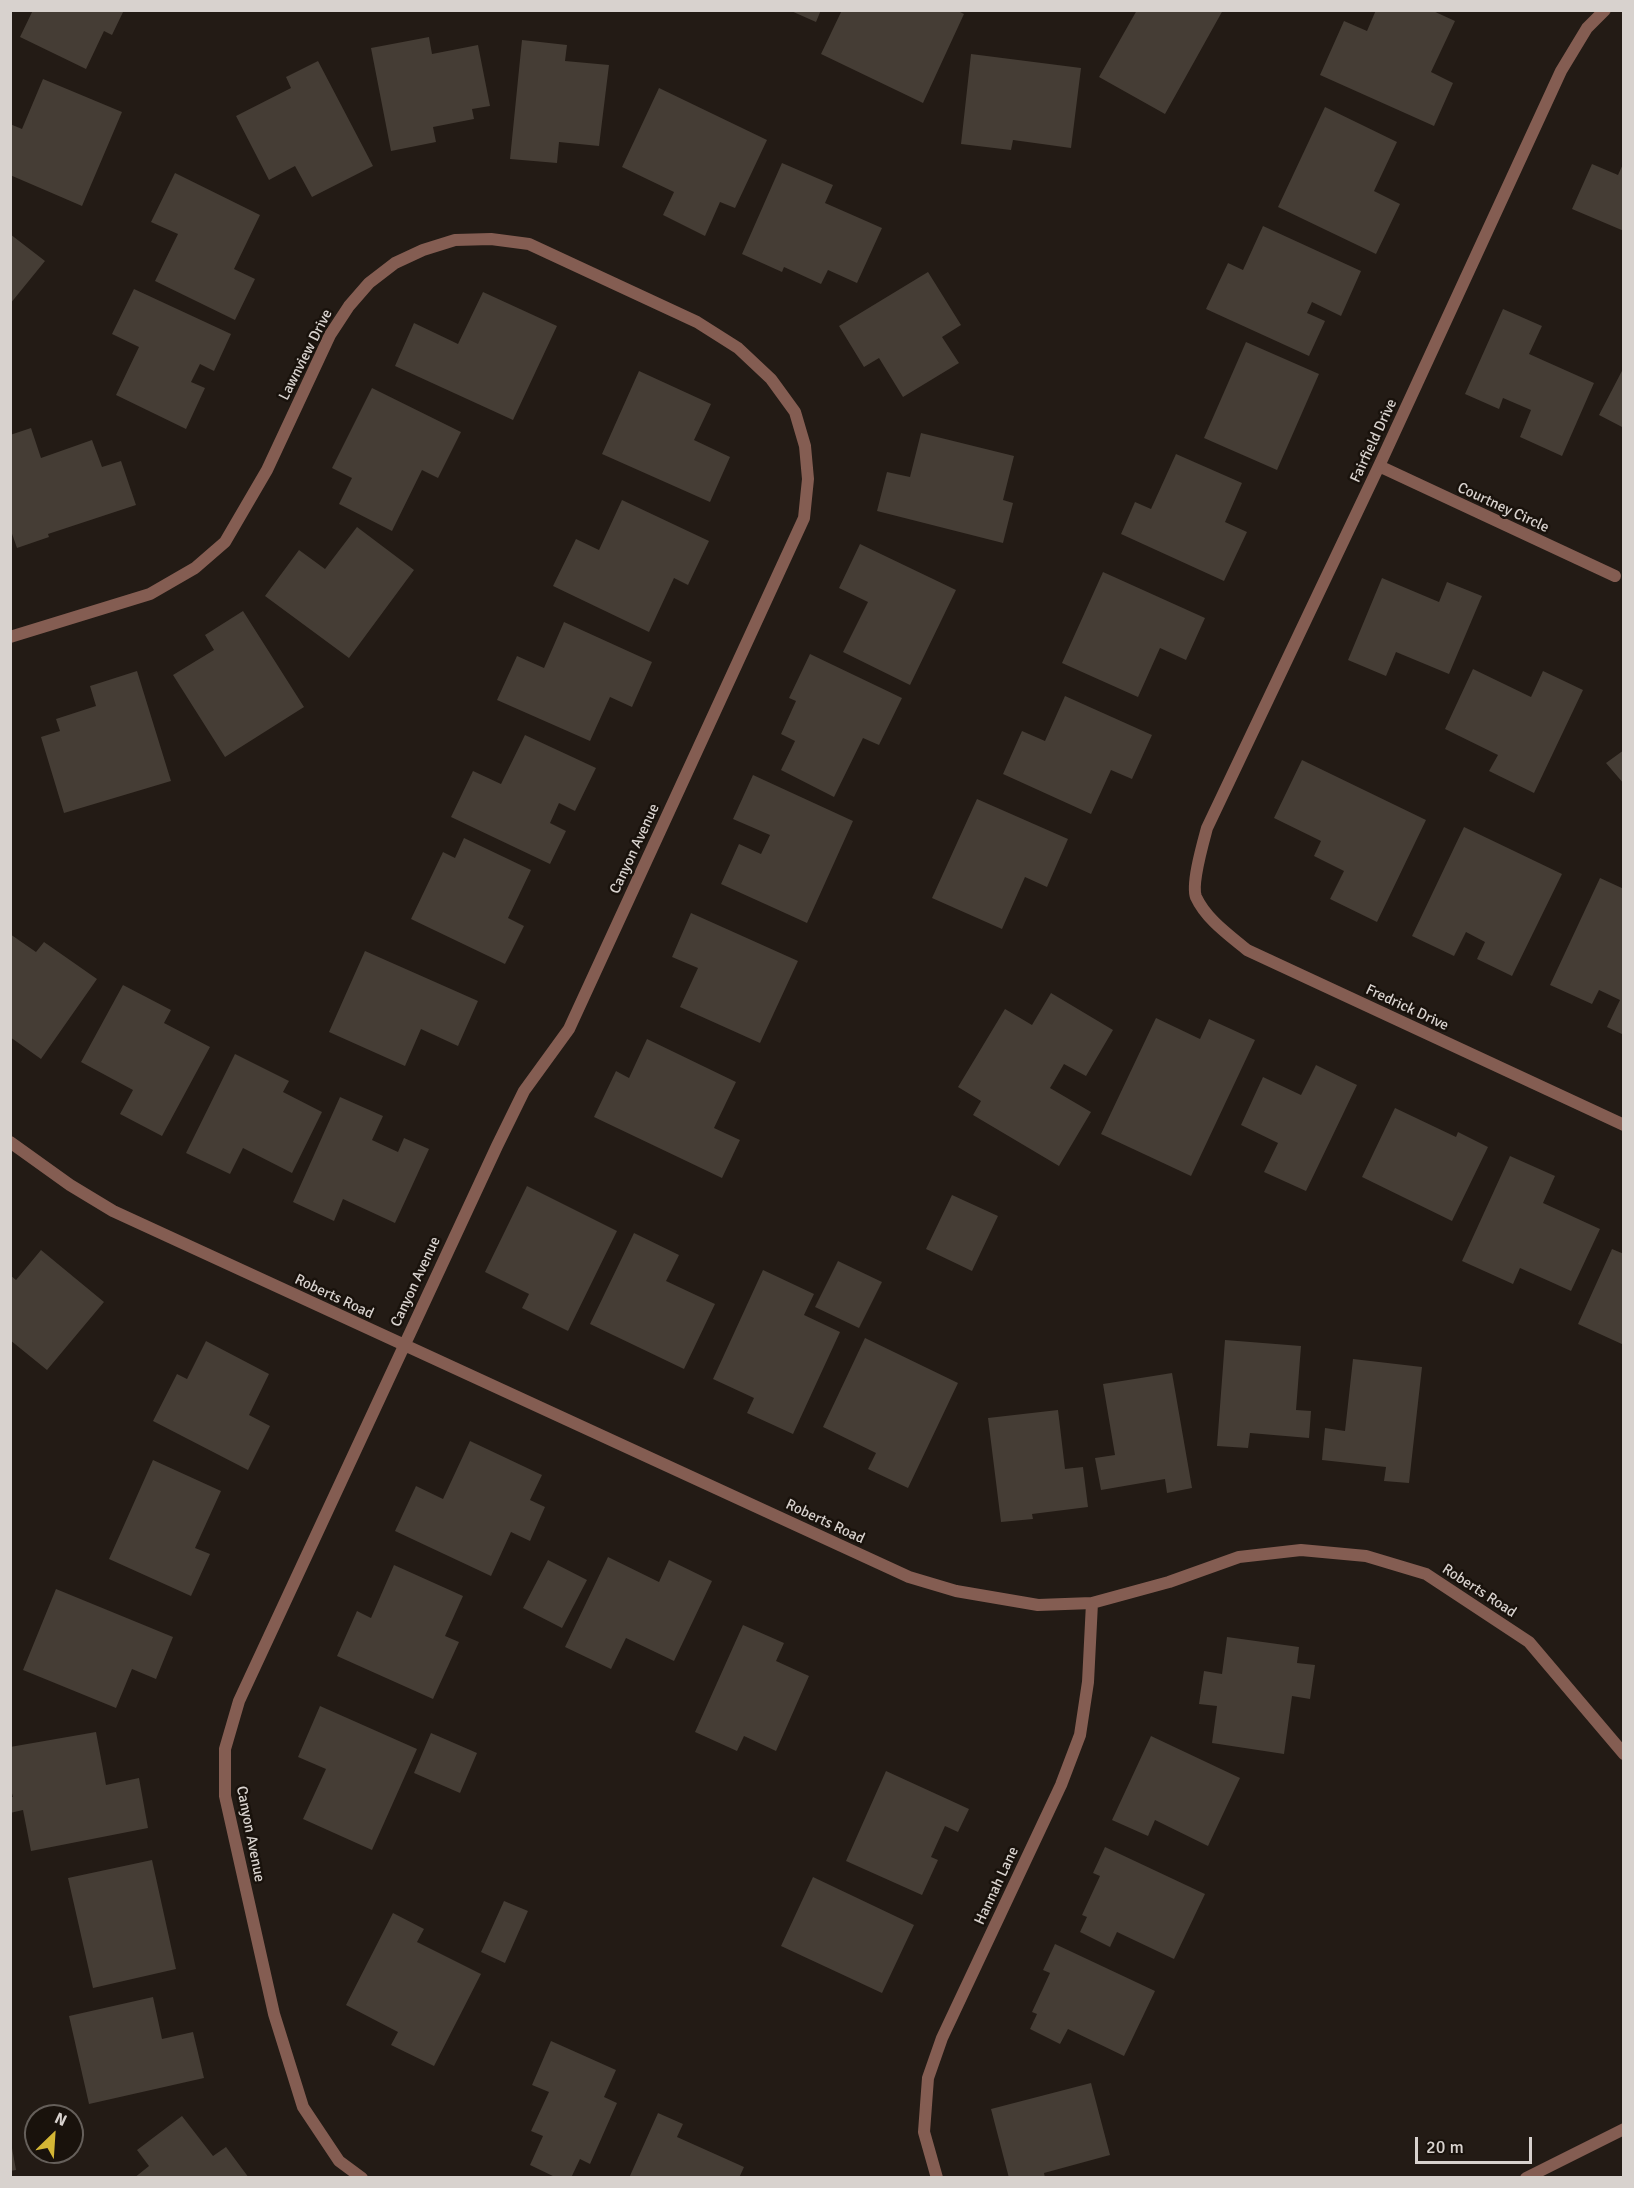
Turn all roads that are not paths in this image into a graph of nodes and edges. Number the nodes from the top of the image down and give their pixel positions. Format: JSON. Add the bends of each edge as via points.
{"nodes":[{"id":1,"x":1605,"y":10,"type":"edge"},
{"id":2,"x":795,"y":412,"type":"joint"},
{"id":3,"x":1379,"y":466,"type":"junction"},
{"id":4,"x":1615,"y":576,"type":"dead end"},
{"id":5,"x":10,"y":637,"type":"edge"},
{"id":6,"x":1196,"y":895,"type":"joint"},
{"id":7,"x":1623,"y":1125,"type":"edge"},
{"id":8,"x":10,"y":1142,"type":"edge"},
{"id":9,"x":403,"y":1345,"type":"junction"},
{"id":10,"x":1092,"y":1603,"type":"junction"},
{"id":11,"x":1623,"y":1754,"type":"edge"},
{"id":12,"x":1623,"y":2129,"type":"edge"},
{"id":13,"x":362,"y":2178,"type":"edge"},
{"id":14,"x":937,"y":2178,"type":"edge"},
{"id":15,"x":1526,"y":2178,"type":"edge"}],
"edges":[{"from":1,"to":3,"type":"street","name":"Fairfield Drive","via":[[1587,28],[1561,71]]},
{"from":2,"to":5,"type":"street","name":"Lawnview Drive","via":[[771,379],[747,356],[697,322],[529,244],[455,240],[395,263],[369,283],[349,306],[330,335],[267,470],[225,542],[195,568],[150,594]]},
{"from":2,"to":9,"type":"street","name":"Canyon Avenue","via":[[805,446],[808,479],[804,518],[569,1029],[524,1091]]},
{"from":3,"to":4,"type":"street","name":"Courtney Circle"},
{"from":3,"to":6,"type":"street","name":"Fairfield Drive","via":[[1207,828]]},
{"from":6,"to":7,"type":"street","name":"Fredrick Drive","via":[[1214,921],[1247,950]]},
{"from":8,"to":9,"type":"street","name":"Roberts Road","via":[[113,1211]]},
{"from":9,"to":10,"type":"street","name":"Roberts Road","via":[[909,1577],[956,1591],[1038,1605]]},
{"from":9,"to":13,"type":"street","name":"Canyon Avenue","via":[[239,1701],[225,1749],[225,1796],[274,2014],[303,2107],[339,2161]]},
{"from":10,"to":11,"type":"street","name":"Roberts Road","via":[[1239,1557],[1301,1550],[1366,1556],[1426,1574],[1529,1642]]},
{"from":10,"to":14,"type":"street","name":"Hannah Lane","via":[[1088,1682],[1080,1735],[1061,1785],[942,2038],[928,2078],[924,2132]]},
{"from":12,"to":15,"type":"street"}]}
